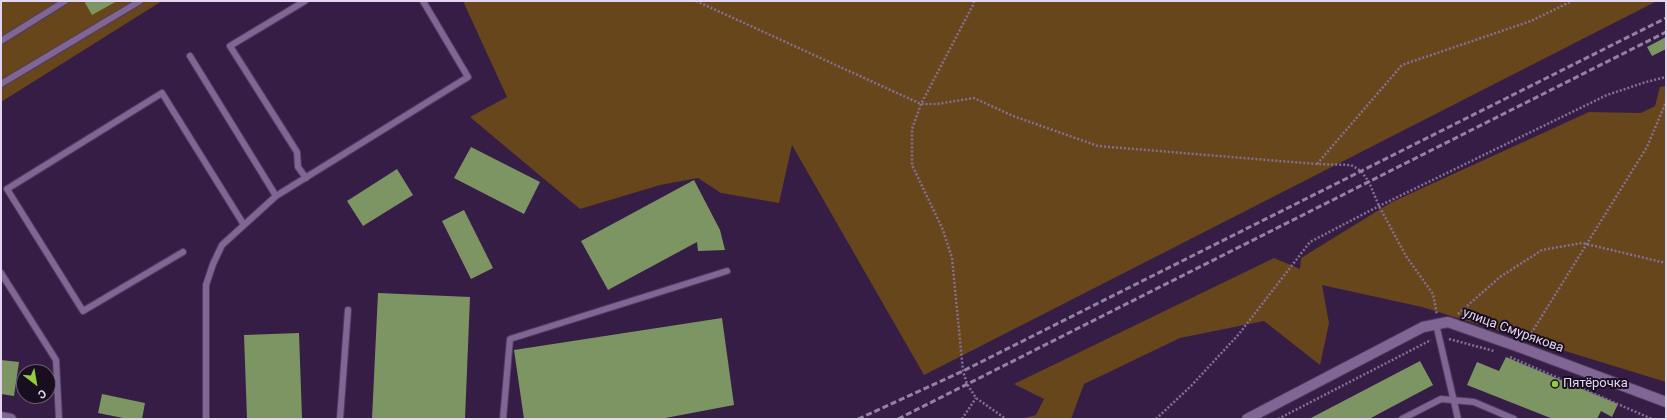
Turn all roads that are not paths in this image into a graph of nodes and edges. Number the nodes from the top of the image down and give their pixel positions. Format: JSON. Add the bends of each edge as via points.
{"nodes":[{"id":1,"x":65,"y":1,"type":"edge"},
{"id":2,"x":140,"y":1,"type":"edge"},
{"id":3,"x":305,"y":1,"type":"edge"},
{"id":4,"x":423,"y":1,"type":"edge"},
{"id":5,"x":1,"y":41,"type":"edge"},
{"id":6,"x":190,"y":56,"type":"dead end"},
{"id":7,"x":1,"y":84,"type":"edge"},
{"id":8,"x":306,"y":178,"type":"junction"},
{"id":9,"x":276,"y":196,"type":"junction"},
{"id":10,"x":244,"y":225,"type":"junction"},
{"id":11,"x":183,"y":252,"type":"dead end"},
{"id":12,"x":727,"y":271,"type":"dead end"},
{"id":13,"x":1,"y":273,"type":"edge"},
{"id":14,"x":348,"y":310,"type":"dead end"},
{"id":15,"x":1441,"y":323,"type":"junction"},
{"id":16,"x":1454,"y":399,"type":"junction"},
{"id":17,"x":1666,"y":402,"type":"edge"},
{"id":18,"x":1,"y":417,"type":"edge"},
{"id":19,"x":10,"y":419,"type":"edge"},
{"id":20,"x":59,"y":419,"type":"edge"},
{"id":21,"x":206,"y":419,"type":"edge"},
{"id":22,"x":340,"y":419,"type":"edge"},
{"id":23,"x":503,"y":419,"type":"edge"},
{"id":24,"x":1248,"y":419,"type":"edge"},
{"id":25,"x":1402,"y":419,"type":"edge"},
{"id":26,"x":1458,"y":419,"type":"edge"},
{"id":27,"x":1514,"y":419,"type":"edge"}],
"edges":[{"from":1,"to":5,"type":"lane"},
{"from":2,"to":7,"type":"lane"},
{"from":3,"to":8,"type":"lane","via":[[230,46],[297,152],[298,167]]},
{"from":4,"to":8,"type":"lane","via":[[468,77]]},
{"from":6,"to":9,"type":"lane"},
{"from":8,"to":9,"type":"lane"},
{"from":9,"to":10,"type":"lane"},
{"from":10,"to":11,"type":"lane","via":[[162,93],[7,189],[83,311]]},
{"from":10,"to":21,"type":"lane","via":[[222,245],[206,285]]},
{"from":12,"to":23,"type":"lane","via":[[510,339]]},
{"from":13,"to":20,"type":"lane","via":[[56,360]]},
{"from":14,"to":22,"type":"lane"},
{"from":15,"to":16,"type":"lane","via":[[1438,336]]},
{"from":15,"to":17,"type":"street","name":"улица Смурякова","via":[[1522,348]]},
{"from":15,"to":24,"type":"street","via":[[1423,327]]},
{"from":16,"to":25,"type":"lane","via":[[1441,398]]},
{"from":16,"to":26,"type":"lane"},
{"from":16,"to":27,"type":"lane","via":[[1474,402]]},
{"from":18,"to":19,"type":"street"}]}
